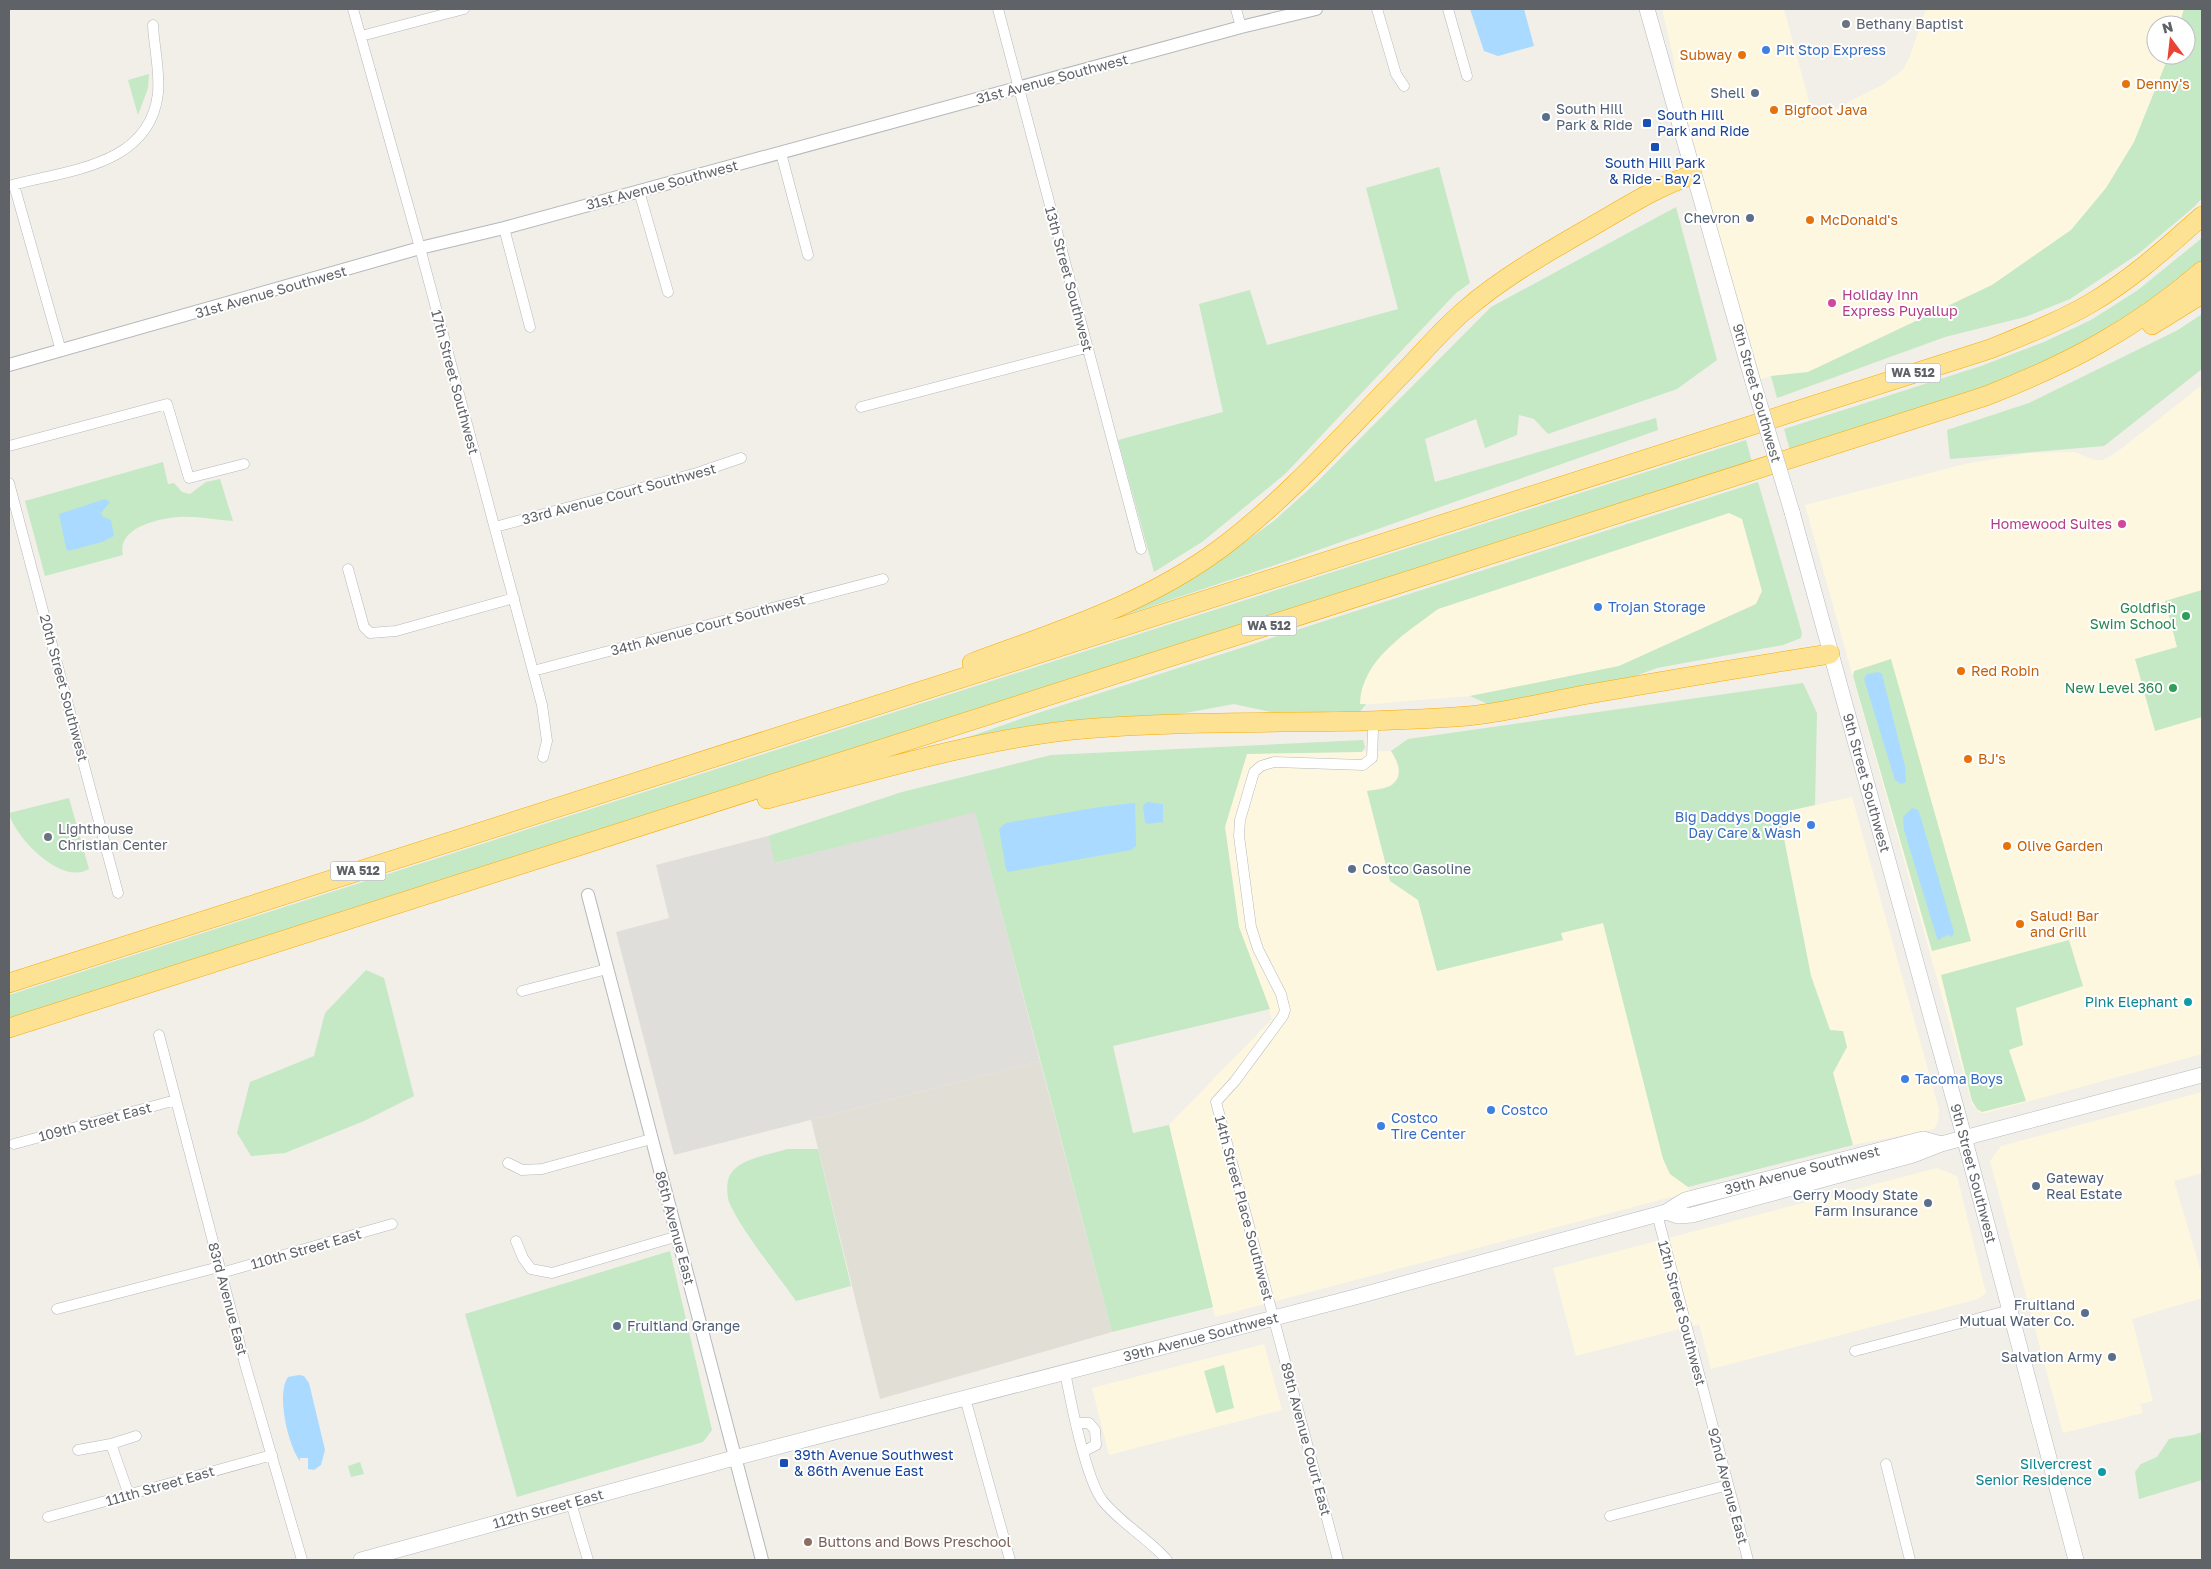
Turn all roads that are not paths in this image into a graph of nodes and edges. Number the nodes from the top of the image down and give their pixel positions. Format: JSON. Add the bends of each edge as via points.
{"nodes":[{"id":1,"x":353,"y":9,"type":"edge"},
{"id":2,"x":464,"y":9,"type":"edge"},
{"id":3,"x":998,"y":9,"type":"edge"},
{"id":4,"x":1236,"y":9,"type":"edge"},
{"id":5,"x":1316,"y":9,"type":"edge"},
{"id":6,"x":1377,"y":9,"type":"edge"},
{"id":7,"x":1448,"y":9,"type":"edge"},
{"id":8,"x":1454,"y":9,"type":"edge"},
{"id":9,"x":1647,"y":9,"type":"edge"},
{"id":10,"x":153,"y":24,"type":"dead end"},
{"id":11,"x":1242,"y":26,"type":"junction"},
{"id":12,"x":1455,"y":31,"type":"junction"},
{"id":13,"x":361,"y":36,"type":"junction"},
{"id":14,"x":1467,"y":76,"type":"dead end"},
{"id":15,"x":1404,"y":86,"type":"dead end"},
{"id":16,"x":1019,"y":88,"type":"junction"},
{"id":17,"x":781,"y":153,"type":"junction"},
{"id":18,"x":1692,"y":175,"type":"junction"},
{"id":19,"x":11,"y":186,"type":"edge"},
{"id":20,"x":640,"y":190,"type":"junction"},
{"id":21,"x":2202,"y":216,"type":"edge"},
{"id":22,"x":504,"y":228,"type":"junction"},
{"id":23,"x":420,"y":248,"type":"junction"},
{"id":24,"x":808,"y":256,"type":"dead end"},
{"id":25,"x":2202,"y":271,"type":"edge"},
{"id":26,"x":668,"y":292,"type":"dead end"},
{"id":27,"x":2202,"y":294,"type":"edge"},
{"id":28,"x":530,"y":328,"type":"dead end"},
{"id":29,"x":1086,"y":348,"type":"junction"},
{"id":30,"x":60,"y":351,"type":"junction"},
{"id":31,"x":9,"y":365,"type":"edge"},
{"id":32,"x":1986,"y":396,"type":"junction"},
{"id":33,"x":861,"y":407,"type":"dead end"},
{"id":34,"x":9,"y":446,"type":"edge"},
{"id":35,"x":741,"y":458,"type":"dead end"},
{"id":36,"x":244,"y":464,"type":"dead end"},
{"id":37,"x":9,"y":483,"type":"edge"},
{"id":38,"x":495,"y":527,"type":"junction"},
{"id":39,"x":1141,"y":549,"type":"dead end"},
{"id":40,"x":348,"y":569,"type":"dead end"},
{"id":41,"x":883,"y":580,"type":"dead end"},
{"id":42,"x":514,"y":598,"type":"junction"},
{"id":43,"x":1830,"y":654,"type":"junction"},
{"id":44,"x":533,"y":671,"type":"junction"},
{"id":45,"x":1372,"y":724,"type":"junction"},
{"id":46,"x":543,"y":756,"type":"dead end"},
{"id":47,"x":708,"y":759,"type":"junction"},
{"id":48,"x":553,"y":855,"type":"junction"},
{"id":49,"x":118,"y":893,"type":"dead end"},
{"id":50,"x":588,"y":895,"type":"dead end"},
{"id":51,"x":607,"y":969,"type":"junction"},
{"id":52,"x":9,"y":983,"type":"edge"},
{"id":53,"x":522,"y":991,"type":"dead end"},
{"id":54,"x":9,"y":1028,"type":"edge"},
{"id":55,"x":159,"y":1035,"type":"dead end"},
{"id":56,"x":2202,"y":1075,"type":"edge"},
{"id":57,"x":176,"y":1100,"type":"junction"},
{"id":58,"x":1964,"y":1138,"type":"junction"},
{"id":59,"x":651,"y":1139,"type":"junction"},
{"id":60,"x":14,"y":1144,"type":"dead end"},
{"id":61,"x":508,"y":1163,"type":"dead end"},
{"id":62,"x":1661,"y":1213,"type":"junction"},
{"id":63,"x":392,"y":1224,"type":"dead end"},
{"id":64,"x":678,"y":1236,"type":"junction"},
{"id":65,"x":516,"y":1241,"type":"dead end"},
{"id":66,"x":220,"y":1270,"type":"junction"},
{"id":67,"x":57,"y":1309,"type":"dead end"},
{"id":68,"x":2010,"y":1310,"type":"junction"},
{"id":69,"x":1273,"y":1318,"type":"junction"},
{"id":70,"x":1855,"y":1351,"type":"dead end"},
{"id":71,"x":1066,"y":1372,"type":"junction"},
{"id":72,"x":965,"y":1398,"type":"junction"},
{"id":73,"x":1708,"y":1411,"type":"joint"},
{"id":74,"x":1076,"y":1423,"type":"junction"},
{"id":75,"x":136,"y":1436,"type":"dead end"},
{"id":76,"x":111,"y":1444,"type":"junction"},
{"id":77,"x":78,"y":1450,"type":"dead end"},
{"id":78,"x":1084,"y":1451,"type":"junction"},
{"id":79,"x":272,"y":1455,"type":"junction"},
{"id":80,"x":734,"y":1458,"type":"junction"},
{"id":81,"x":1886,"y":1464,"type":"dead end"},
{"id":82,"x":1728,"y":1485,"type":"junction"},
{"id":83,"x":129,"y":1495,"type":"junction"},
{"id":84,"x":571,"y":1503,"type":"junction"},
{"id":85,"x":1610,"y":1516,"type":"dead end"},
{"id":86,"x":48,"y":1517,"type":"dead end"},
{"id":87,"x":302,"y":1560,"type":"edge"},
{"id":88,"x":361,"y":1560,"type":"edge"},
{"id":89,"x":588,"y":1560,"type":"edge"},
{"id":90,"x":762,"y":1560,"type":"edge"},
{"id":91,"x":1010,"y":1560,"type":"edge"},
{"id":92,"x":1166,"y":1560,"type":"edge"},
{"id":93,"x":1338,"y":1560,"type":"edge"},
{"id":94,"x":1748,"y":1560,"type":"edge"},
{"id":95,"x":1910,"y":1560,"type":"edge"},
{"id":96,"x":2076,"y":1560,"type":"edge"}],
"edges":[{"from":1,"to":13,"type":"street","name":"17th Street Southwest"},
{"from":2,"to":13,"type":"street"},
{"from":3,"to":16,"type":"street","name":"13th Street Southwest"},
{"from":4,"to":11,"type":"street"},
{"from":5,"to":11,"type":"street","name":"31st Avenue Southwest"},
{"from":6,"to":15,"type":"street","via":[[1396,74]]},
{"from":7,"to":12,"type":"street"},
{"from":8,"to":12,"type":"street"},
{"from":9,"to":18,"type":"main road","name":"9th Street Southwest"},
{"from":10,"to":19,"type":"street","via":[[158,91],[154,112],[128,148],[111,159]]},
{"from":11,"to":16,"type":"street","name":"31st Avenue Southwest"},
{"from":12,"to":14,"type":"street"},
{"from":13,"to":23,"type":"street","name":"17th Street Southwest"},
{"from":16,"to":17,"type":"street","name":"31st Avenue Southwest"},
{"from":16,"to":29,"type":"street","name":"13th Street Southwest"},
{"from":17,"to":20,"type":"street","name":"31st Avenue Southwest"},
{"from":17,"to":24,"type":"street"},
{"from":18,"to":43,"type":"main road","name":"9th Street Southwest","bridge":true,"via":[[1792,512]]},
{"from":18,"to":47,"type":"highway","via":[[1609,216],[1484,294],[1283,495],[1221,548],[1164,586],[1114,610]]},
{"from":19,"to":30,"type":"street"},
{"from":20,"to":22,"type":"street","name":"31st Avenue Southwest"},
{"from":20,"to":26,"type":"street"},
{"from":21,"to":47,"type":"highway","number":"WA 512","via":[[2150,261],[2092,303],[1990,349]]},
{"from":22,"to":23,"type":"street","name":"31st Avenue Southwest"},
{"from":22,"to":28,"type":"street"},
{"from":23,"to":30,"type":"street","name":"31st Avenue Southwest"},
{"from":23,"to":38,"type":"street","name":"17th Street Southwest"},
{"from":25,"to":32,"type":"highway","number":"WA 512","via":[[2173,296],[2084,354]]},
{"from":27,"to":32,"type":"highway","via":[[2138,334],[2068,369],[2006,393]]},
{"from":29,"to":33,"type":"street"},
{"from":29,"to":39,"type":"street","name":"13th Street Southwest"},
{"from":30,"to":31,"type":"street","name":"31st Avenue Southwest"},
{"from":32,"to":48,"type":"highway","number":"WA 512"},
{"from":34,"to":36,"type":"street","via":[[167,404],[189,478]]},
{"from":35,"to":38,"type":"street","name":"33rd Avenue Court Southwest","via":[[697,473]]},
{"from":37,"to":49,"type":"street","name":"20th Street Southwest"},
{"from":38,"to":42,"type":"street","name":"17th Street Southwest"},
{"from":40,"to":42,"type":"street","via":[[364,627],[370,633],[396,631]]},
{"from":41,"to":44,"type":"street","name":"34th Avenue Court Southwest"},
{"from":42,"to":44,"type":"street","name":"17th Street Southwest"},
{"from":43,"to":45,"type":"highway","via":[[1471,716]]},
{"from":43,"to":58,"type":"main road","name":"9th Street Southwest"},
{"from":44,"to":46,"type":"street","name":"17th Street Southwest","via":[[546,731]]},
{"from":45,"to":48,"type":"highway","via":[[1254,722],[1084,729],[1040,735],[892,766]]},
{"from":45,"to":69,"type":"street","name":"14th Street Place Southwest","via":[[1372,758],[1363,764],[1280,762],[1261,766],[1252,776],[1240,820],[1239,843],[1251,927],[1285,1010],[1235,1081],[1216,1102]]},
{"from":47,"to":52,"type":"highway","number":"WA 512"},
{"from":48,"to":54,"type":"highway","number":"WA 512"},
{"from":50,"to":51,"type":"street","name":"86th Avenue East"},
{"from":51,"to":53,"type":"street"},
{"from":51,"to":59,"type":"street","name":"86th Avenue East"},
{"from":55,"to":57,"type":"street","name":"83rd Avenue East"},
{"from":56,"to":58,"type":"main road","name":"39th Avenue Southwest"},
{"from":57,"to":60,"type":"street","name":"109th Street East"},
{"from":57,"to":66,"type":"street","name":"83rd Avenue East"},
{"from":58,"to":62,"type":"main road","name":"39th Avenue Southwest","via":[[1921,1153],[1692,1215]]},
{"from":58,"to":68,"type":"main road","name":"9th Street Southwest"},
{"from":59,"to":61,"type":"street","via":[[542,1168],[522,1170]]},
{"from":59,"to":64,"type":"street","name":"86th Avenue East"},
{"from":62,"to":69,"type":"main road","name":"39th Avenue Southwest"},
{"from":62,"to":73,"type":"street","name":"12th Street Southwest"},
{"from":63,"to":66,"type":"street","name":"110th Street East"},
{"from":64,"to":65,"type":"street","via":[[552,1273],[531,1269]]},
{"from":64,"to":80,"type":"street","name":"86th Avenue East"},
{"from":66,"to":67,"type":"street","name":"110th Street East"},
{"from":66,"to":79,"type":"street","name":"83rd Avenue East"},
{"from":68,"to":70,"type":"street"},
{"from":68,"to":96,"type":"main road","name":"9th Street Southwest"},
{"from":69,"to":71,"type":"main road","name":"39th Avenue Southwest"},
{"from":69,"to":93,"type":"street","name":"89th Avenue Court East"},
{"from":71,"to":72,"type":"main road","name":"39th Avenue Southwest"},
{"from":71,"to":74,"type":"street"},
{"from":72,"to":80,"type":"main road","name":"39th Avenue Southwest"},
{"from":72,"to":91,"type":"street"},
{"from":73,"to":82,"type":"street","name":"92nd Avenue East"},
{"from":74,"to":78,"type":"street"},
{"from":74,"to":78,"type":"street","via":[[1089,1422],[1095,1430],[1096,1445]]},
{"from":75,"to":76,"type":"street"},
{"from":76,"to":77,"type":"street"},
{"from":76,"to":83,"type":"street"},
{"from":78,"to":92,"type":"street","via":[[1102,1500]]},
{"from":79,"to":83,"type":"street","name":"111th Street East"},
{"from":79,"to":87,"type":"street","name":"83rd Avenue East"},
{"from":80,"to":84,"type":"main road","name":"112th Street East"},
{"from":80,"to":90,"type":"street","name":"86th Avenue East"},
{"from":81,"to":95,"type":"street"},
{"from":82,"to":85,"type":"street"},
{"from":82,"to":94,"type":"street","name":"92nd Avenue East"},
{"from":83,"to":86,"type":"street","name":"111th Street East"},
{"from":84,"to":88,"type":"main road","name":"112th Street East"},
{"from":84,"to":89,"type":"street"}]}
